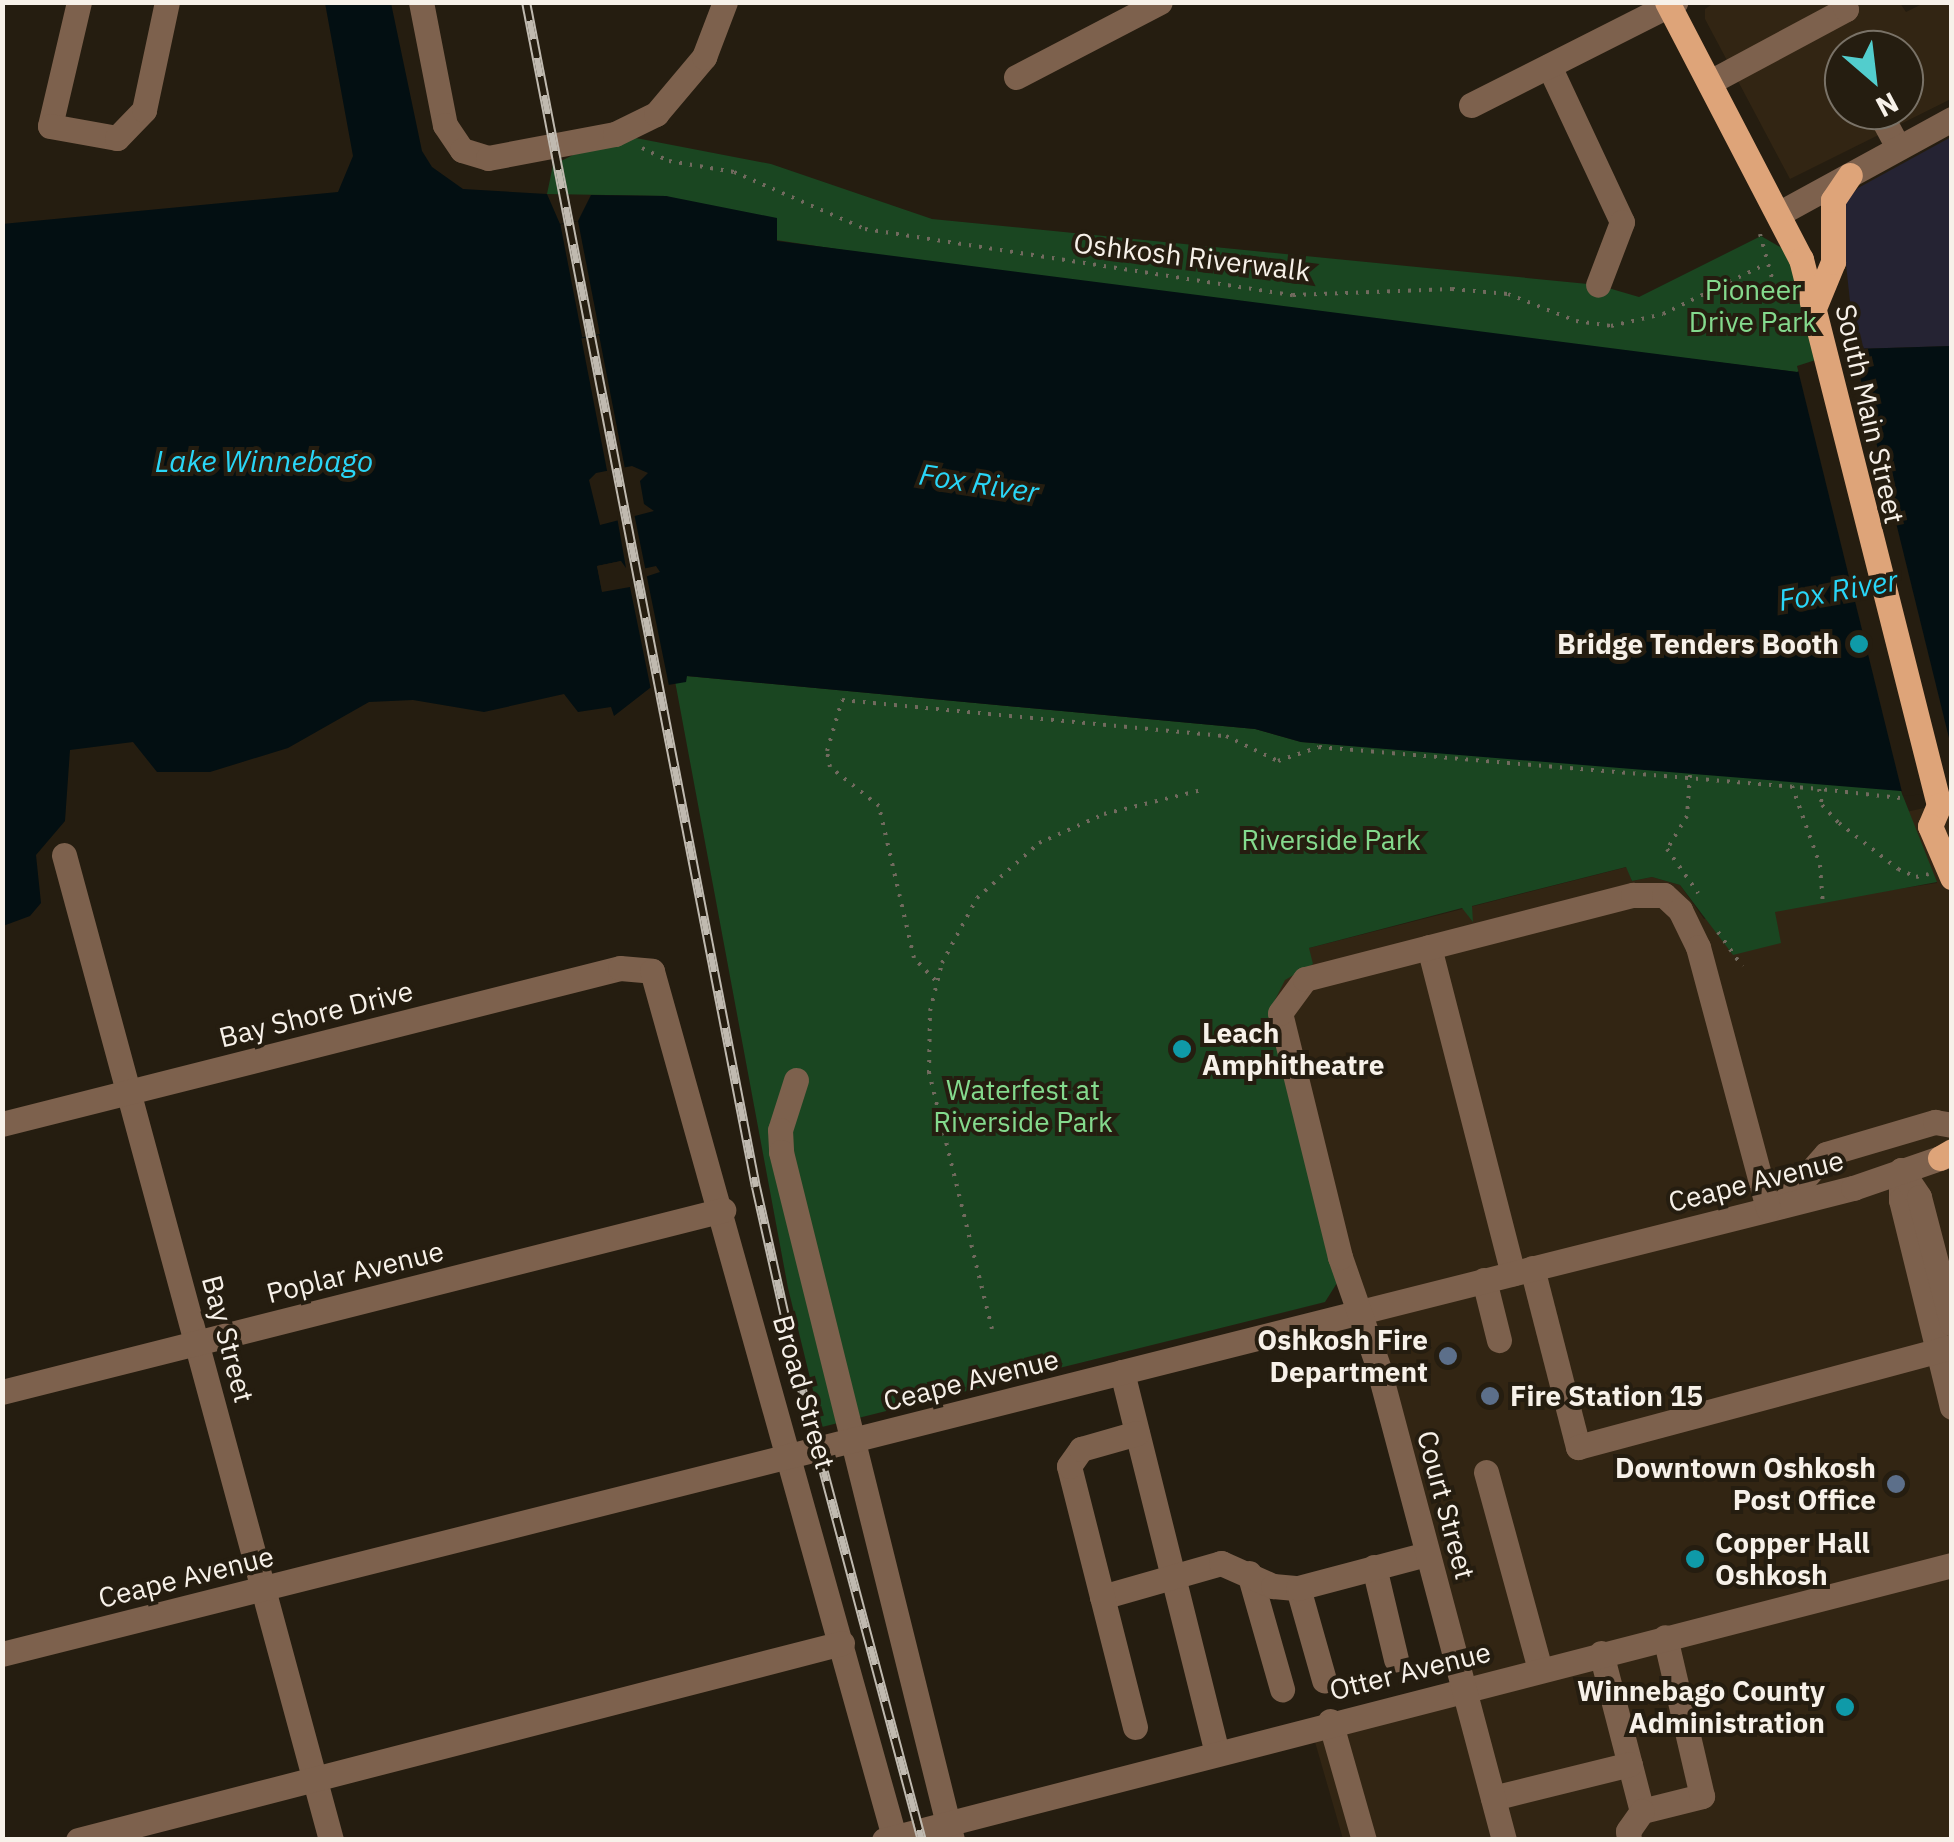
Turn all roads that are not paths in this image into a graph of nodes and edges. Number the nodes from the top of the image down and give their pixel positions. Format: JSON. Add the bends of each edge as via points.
{"nodes":[{"id":1,"x":79,"y":2,"type":"edge"},
{"id":2,"x":168,"y":2,"type":"edge"},
{"id":3,"x":420,"y":2,"type":"edge"},
{"id":4,"x":725,"y":2,"type":"edge"},
{"id":5,"x":1160,"y":2,"type":"edge"},
{"id":6,"x":1843,"y":2,"type":"edge"},
{"id":7,"x":1670,"y":4,"type":"edge"},
{"id":8,"x":1549,"y":66,"type":"junction"},
{"id":9,"x":1016,"y":77,"type":"dead end"},
{"id":10,"x":1710,"y":82,"type":"junction"},
{"id":11,"x":1471,"y":105,"type":"dead end"},
{"id":12,"x":1952,"y":119,"type":"edge"},
{"id":13,"x":1889,"y":130,"type":"edge"},
{"id":14,"x":1898,"y":147,"type":"junction"},
{"id":15,"x":1850,"y":176,"type":"junction"},
{"id":16,"x":1780,"y":212,"type":"junction"},
{"id":17,"x":1598,"y":285,"type":"dead end"},
{"id":18,"x":1814,"y":308,"type":"junction"},
{"id":19,"x":1945,"y":808,"type":"edge"},
{"id":20,"x":64,"y":855,"type":"dead end"},
{"id":21,"x":1940,"y":875,"type":"edge"},
{"id":22,"x":1429,"y":947,"type":"junction"},
{"id":23,"x":644,"y":966,"type":"joint"},
{"id":24,"x":796,"y":1080,"type":"dead end"},
{"id":25,"x":131,"y":1091,"type":"junction"},
{"id":26,"x":2,"y":1124,"type":"edge"},
{"id":27,"x":1952,"y":1125,"type":"edge"},
{"id":28,"x":1948,"y":1154,"type":"edge"},
{"id":29,"x":1901,"y":1170,"type":"junction"},
{"id":30,"x":1774,"y":1207,"type":"junction"},
{"id":31,"x":722,"y":1210,"type":"junction"},
{"id":32,"x":1522,"y":1270,"type":"junction"},
{"id":33,"x":1484,"y":1280,"type":"junction"},
{"id":34,"x":1359,"y":1312,"type":"junction"},
{"id":35,"x":1952,"y":1324,"type":"edge"},
{"id":36,"x":1500,"y":1340,"type":"dead end"},
{"id":37,"x":198,"y":1342,"type":"junction"},
{"id":38,"x":1944,"y":1349,"type":"edge"},
{"id":39,"x":1122,"y":1372,"type":"junction"},
{"id":40,"x":2,"y":1392,"type":"edge"},
{"id":41,"x":1952,"y":1407,"type":"edge"},
{"id":42,"x":1138,"y":1433,"type":"junction"},
{"id":43,"x":852,"y":1442,"type":"junction"},
{"id":44,"x":791,"y":1456,"type":"junction"},
{"id":45,"x":1486,"y":1472,"type":"dead end"},
{"id":46,"x":1428,"y":1554,"type":"junction"},
{"id":47,"x":1952,"y":1565,"type":"edge"},
{"id":48,"x":1374,"y":1567,"type":"junction"},
{"id":49,"x":1250,"y":1573,"type":"junction"},
{"id":50,"x":1173,"y":1577,"type":"junction"},
{"id":51,"x":264,"y":1588,"type":"junction"},
{"id":52,"x":1298,"y":1588,"type":"junction"},
{"id":53,"x":1102,"y":1597,"type":"junction"},
{"id":54,"x":1665,"y":1637,"type":"junction"},
{"id":55,"x":842,"y":1643,"type":"junction"},
{"id":56,"x":2,"y":1654,"type":"edge"},
{"id":57,"x":1601,"y":1654,"type":"junction"},
{"id":58,"x":1396,"y":1659,"type":"dead end"},
{"id":59,"x":1540,"y":1668,"type":"junction"},
{"id":60,"x":1324,"y":1680,"type":"dead end"},
{"id":61,"x":1463,"y":1688,"type":"junction"},
{"id":62,"x":1282,"y":1689,"type":"dead end"},
{"id":63,"x":1330,"y":1721,"type":"junction"},
{"id":64,"x":1135,"y":1728,"type":"dead end"},
{"id":65,"x":1217,"y":1752,"type":"junction"},
{"id":66,"x":1630,"y":1764,"type":"junction"},
{"id":67,"x":314,"y":1779,"type":"junction"},
{"id":68,"x":1492,"y":1798,"type":"junction"},
{"id":69,"x":1642,"y":1811,"type":"junction"},
{"id":70,"x":950,"y":1831,"type":"edge"},
{"id":71,"x":891,"y":1839,"type":"edge"},
{"id":72,"x":78,"y":1840,"type":"edge"},
{"id":73,"x":331,"y":1840,"type":"edge"},
{"id":74,"x":1364,"y":1840,"type":"edge"},
{"id":75,"x":1504,"y":1840,"type":"edge"},
{"id":76,"x":1629,"y":1840,"type":"edge"}],
"edges":[{"from":1,"to":2,"type":"street","via":[[50,126],[118,138],[144,110]]},
{"from":3,"to":4,"type":"street","via":[[445,125],[462,150],[488,158],[615,134],[656,114],[682,92],[704,58]]},
{"from":5,"to":9,"type":"street"},
{"from":6,"to":10,"type":"street","via":[[1846,9]]},
{"from":7,"to":8,"type":"street"},
{"from":7,"to":10,"type":"main road","name":"South Main Street"},
{"from":8,"to":11,"type":"street"},
{"from":8,"to":17,"type":"street","via":[[1622,222]]},
{"from":10,"to":16,"type":"main road","name":"South Main Street"},
{"from":12,"to":14,"type":"street"},
{"from":13,"to":14,"type":"street"},
{"from":14,"to":15,"type":"street"},
{"from":15,"to":16,"type":"street"},
{"from":15,"to":18,"type":"main road","via":[[1834,200],[1833,262]]},
{"from":16,"to":18,"type":"main road","name":"South Main Street"},
{"from":18,"to":19,"type":"main road","name":"South Main Street"},
{"from":19,"to":21,"type":"main road","name":"South Main Street","via":[[1930,826]]},
{"from":20,"to":25,"type":"street","name":"Bay Street"},
{"from":22,"to":30,"type":"street","via":[[1634,895],[1671,900],[1698,947]]},
{"from":22,"to":32,"type":"street"},
{"from":22,"to":34,"type":"street","name":"Court Street","via":[[1305,978],[1280,1012]]},
{"from":23,"to":25,"type":"street","name":"Bay Shore Drive"},
{"from":23,"to":31,"type":"street","name":"Broad Street","via":[[662,996]]},
{"from":24,"to":43,"type":"street","name":"Broad Street","via":[[780,1130],[781,1152]]},
{"from":25,"to":26,"type":"street","name":"Bay Shore Drive"},
{"from":25,"to":37,"type":"street","name":"Bay Street"},
{"from":27,"to":30,"type":"street","via":[[1934,1122],[1826,1154]]},
{"from":28,"to":29,"type":"street","name":"Ceape Avenue"},
{"from":29,"to":30,"type":"street","name":"Ceape Avenue"},
{"from":29,"to":35,"type":"street","via":[[1919,1196]]},
{"from":29,"to":38,"type":"street","via":[[1901,1200]]},
{"from":30,"to":32,"type":"street","name":"Ceape Avenue"},
{"from":31,"to":37,"type":"street","name":"Poplar Avenue"},
{"from":31,"to":44,"type":"street","name":"Broad Street"},
{"from":32,"to":33,"type":"street","name":"Ceape Avenue"},
{"from":32,"to":38,"type":"street","via":[[1578,1447]]},
{"from":33,"to":34,"type":"street","name":"Ceape Avenue"},
{"from":33,"to":36,"type":"street"},
{"from":34,"to":39,"type":"street","name":"Ceape Avenue"},
{"from":34,"to":46,"type":"street","name":"Court Street"},
{"from":37,"to":40,"type":"street","name":"Poplar Avenue"},
{"from":37,"to":51,"type":"street","name":"Bay Street"},
{"from":38,"to":41,"type":"street"},
{"from":39,"to":42,"type":"street"},
{"from":39,"to":43,"type":"street","name":"Ceape Avenue"},
{"from":42,"to":50,"type":"street"},
{"from":42,"to":53,"type":"street","via":[[1070,1458]]},
{"from":43,"to":44,"type":"street","name":"Ceape Avenue"},
{"from":43,"to":70,"type":"street","name":"Broad Street"},
{"from":44,"to":51,"type":"street","name":"Ceape Avenue"},
{"from":44,"to":55,"type":"street","name":"Broad Street"},
{"from":45,"to":59,"type":"street"},
{"from":46,"to":48,"type":"street"},
{"from":46,"to":61,"type":"street","name":"Court Street"},
{"from":47,"to":54,"type":"street","name":"Otter Avenue"},
{"from":48,"to":52,"type":"street"},
{"from":48,"to":58,"type":"street"},
{"from":49,"to":50,"type":"street","via":[[1222,1563]]},
{"from":49,"to":52,"type":"street","via":[[1273,1586]]},
{"from":49,"to":62,"type":"street"},
{"from":50,"to":53,"type":"street"},
{"from":50,"to":65,"type":"street"},
{"from":51,"to":56,"type":"street","name":"Ceape Avenue"},
{"from":51,"to":67,"type":"street","name":"Bay Street"},
{"from":52,"to":60,"type":"street"},
{"from":53,"to":64,"type":"street"},
{"from":54,"to":57,"type":"street","name":"Otter Avenue"},
{"from":54,"to":69,"type":"street","via":[[1702,1796]]},
{"from":55,"to":67,"type":"street"},
{"from":55,"to":71,"type":"street","name":"Broad Street"},
{"from":57,"to":59,"type":"street","name":"Otter Avenue"},
{"from":57,"to":66,"type":"street"},
{"from":59,"to":61,"type":"street","name":"Otter Avenue"},
{"from":61,"to":63,"type":"street","name":"Otter Avenue"},
{"from":61,"to":68,"type":"street","name":"Court Street"},
{"from":63,"to":65,"type":"street","name":"Otter Avenue"},
{"from":63,"to":74,"type":"street"},
{"from":65,"to":70,"type":"street","name":"Otter Avenue"},
{"from":66,"to":68,"type":"street"},
{"from":66,"to":69,"type":"street"},
{"from":67,"to":72,"type":"street"},
{"from":67,"to":73,"type":"street","name":"Bay Street"},
{"from":68,"to":75,"type":"street","name":"Court Street"},
{"from":69,"to":76,"type":"street"},
{"from":70,"to":71,"type":"street","name":"Otter Avenue"}]}
